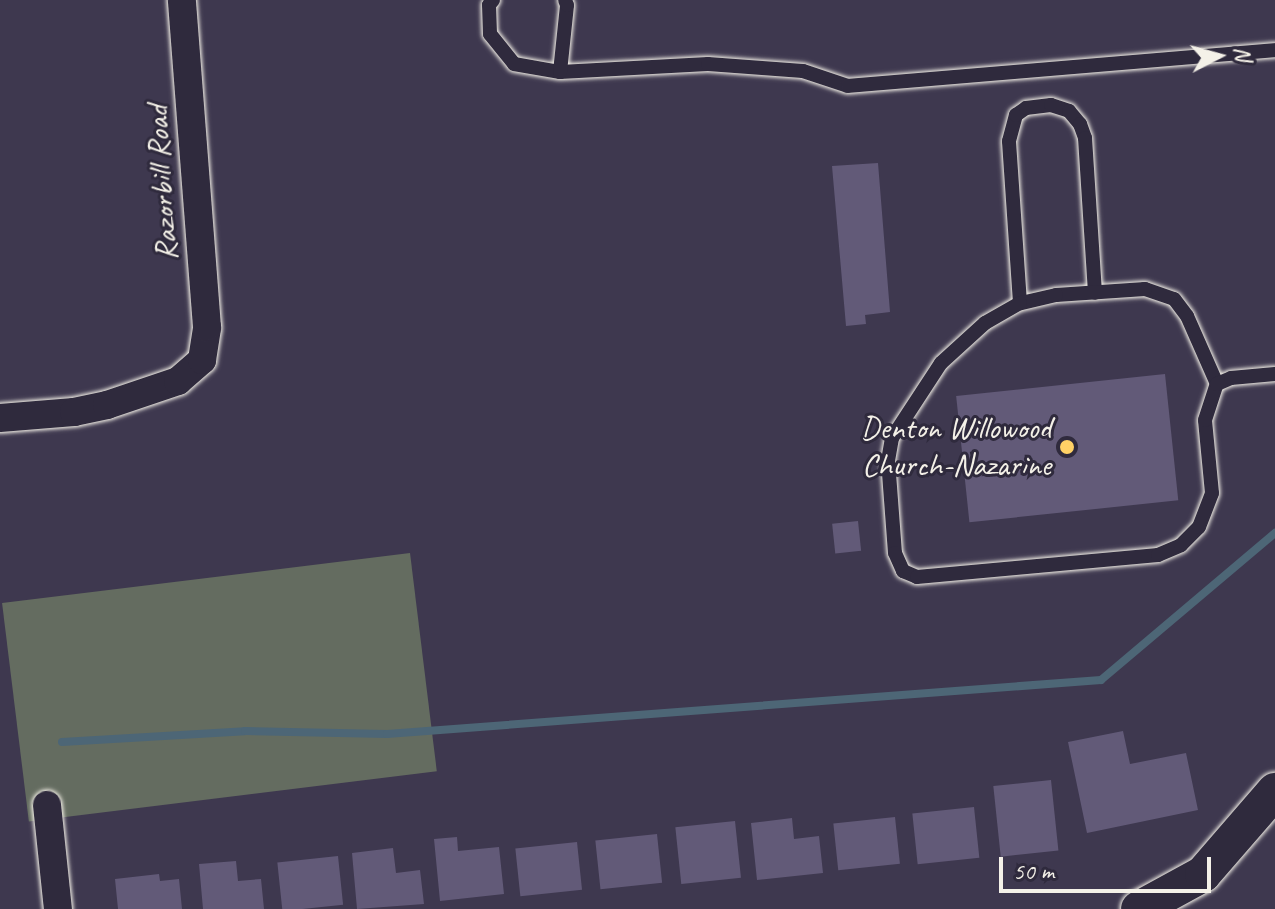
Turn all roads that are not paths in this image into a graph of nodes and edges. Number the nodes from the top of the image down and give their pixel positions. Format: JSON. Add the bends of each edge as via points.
{"nodes":[{"id":1,"x":182,"y":0,"type":"edge"},
{"id":2,"x":493,"y":0,"type":"edge"},
{"id":3,"x":565,"y":0,"type":"edge"},
{"id":4,"x":1275,"y":50,"type":"edge"},
{"id":5,"x":560,"y":72,"type":"junction"},
{"id":6,"x":1095,"y":293,"type":"junction"},
{"id":7,"x":1020,"y":303,"type":"junction"},
{"id":8,"x":1275,"y":374,"type":"edge"},
{"id":9,"x":1217,"y":384,"type":"junction"},
{"id":10,"x":0,"y":418,"type":"edge"},
{"id":11,"x":1275,"y":791,"type":"edge"},
{"id":12,"x":47,"y":805,"type":"dead end"},
{"id":13,"x":1161,"y":905,"type":"edge"},
{"id":14,"x":58,"y":909,"type":"edge"}],
"edges":[{"from":1,"to":10,"type":"street","name":"Razorbill Road","via":[[207,327],[202,360],[178,381],[107,405]]},
{"from":2,"to":5,"type":"lane","via":[[490,34],[514,64]]},
{"from":3,"to":5,"type":"lane"},
{"from":4,"to":5,"type":"lane","via":[[848,86],[803,71],[708,64]]},
{"from":6,"to":7,"type":"lane"},
{"from":6,"to":7,"type":"lane","via":[[1080,124],[1069,111],[1051,105],[1026,108],[1016,115],[1009,141]]},
{"from":6,"to":9,"type":"lane","via":[[1145,289],[1174,299]]},
{"from":7,"to":9,"type":"lane","via":[[985,323],[941,363],[892,438],[888,460],[895,553],[903,571],[917,577],[1158,555],[1181,545],[1199,527],[1212,493],[1205,420]]},
{"from":8,"to":9,"type":"lane"},
{"from":11,"to":13,"type":"street","via":[[1203,874]]},
{"from":12,"to":14,"type":"street"}]}
